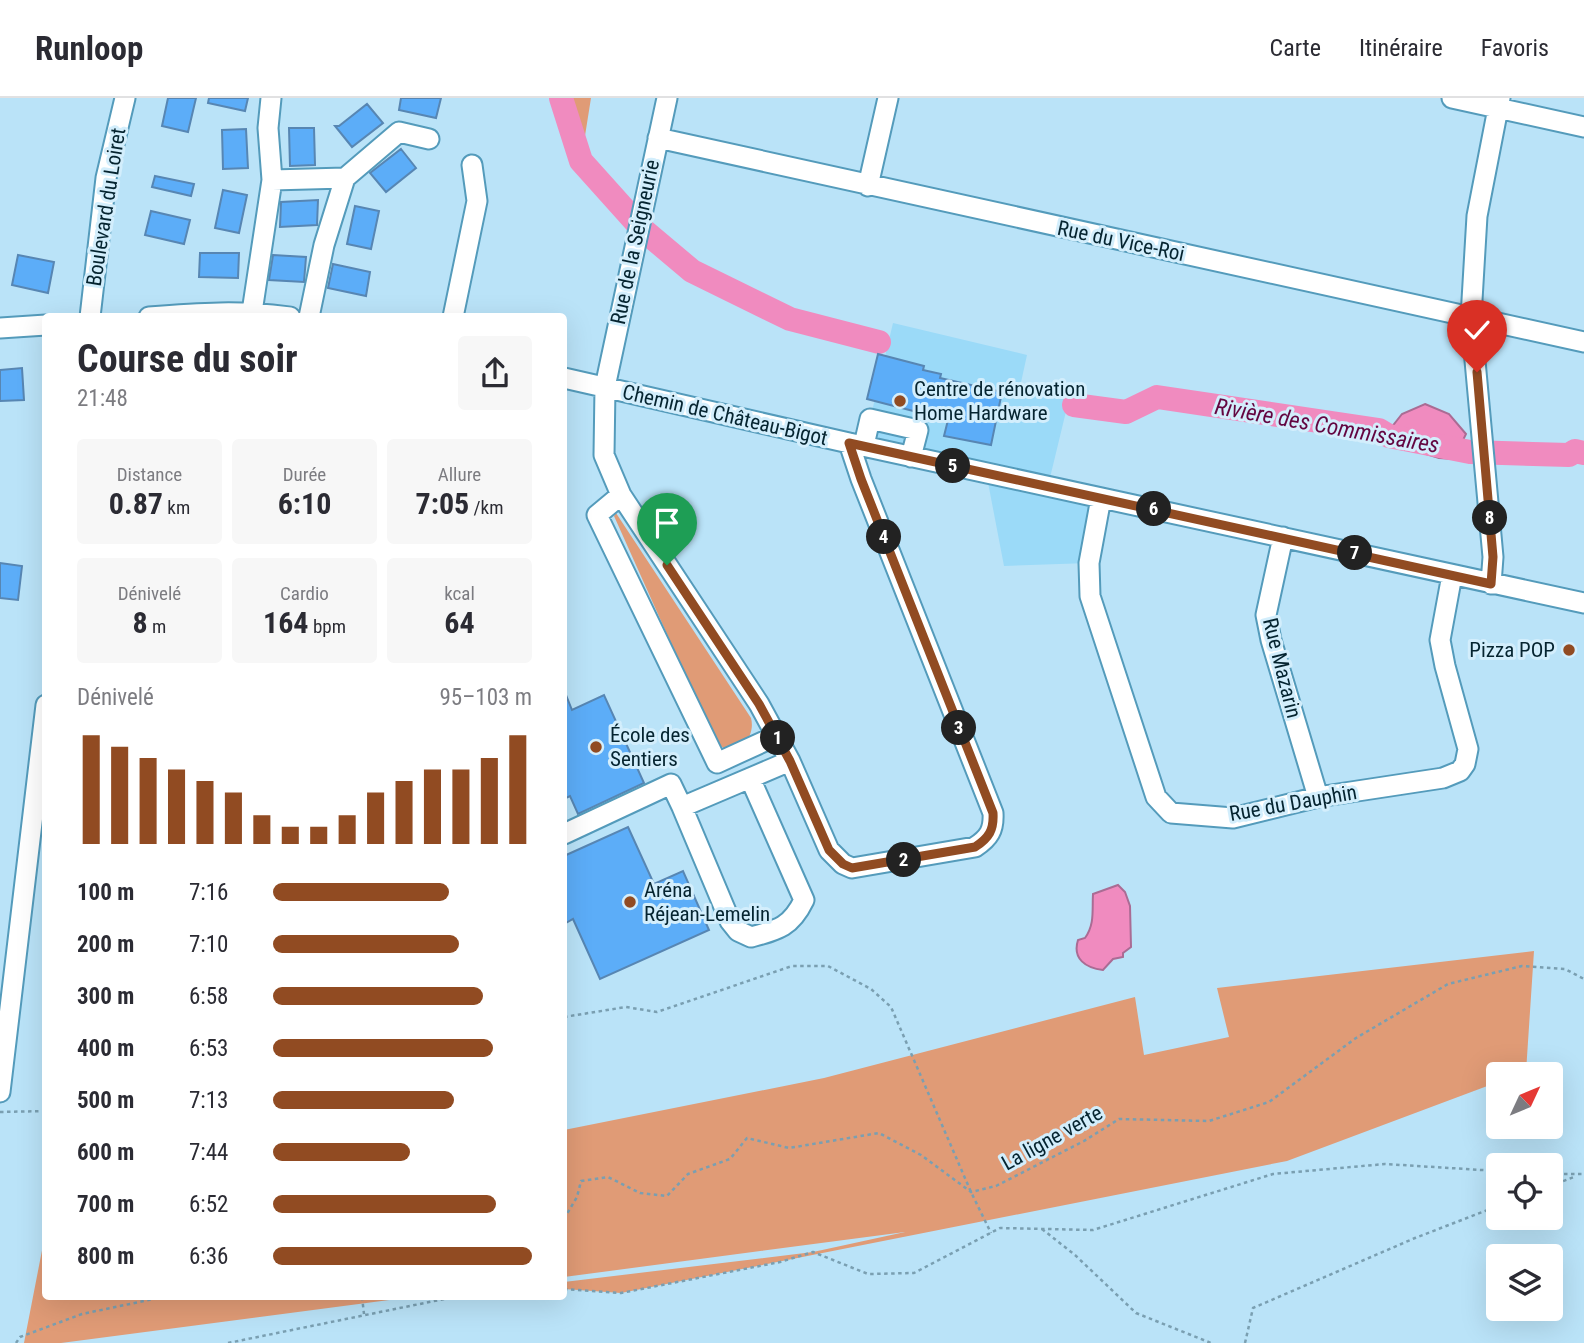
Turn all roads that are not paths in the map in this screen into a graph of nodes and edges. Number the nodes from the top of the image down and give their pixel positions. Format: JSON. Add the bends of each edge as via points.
{"nodes":[{"id":1,"x":125,"y":98,"type":"edge"},
{"id":2,"x":271,"y":98,"type":"edge"},
{"id":3,"x":667,"y":98,"type":"edge"},
{"id":4,"x":888,"y":98,"type":"edge"},
{"id":5,"x":1452,"y":98,"type":"edge"},
{"id":6,"x":1499,"y":103,"type":"edge"},
{"id":7,"x":1584,"y":127,"type":"edge"},
{"id":8,"x":658,"y":138,"type":"junction"},
{"id":9,"x":429,"y":139,"type":"dead end"},
{"id":10,"x":472,"y":165,"type":"dead end"},
{"id":11,"x":345,"y":178,"type":"junction"},
{"id":12,"x":272,"y":180,"type":"junction"},
{"id":13,"x":868,"y":186,"type":"junction"},
{"id":14,"x":252,"y":312,"type":"junction"},
{"id":15,"x":90,"y":313,"type":"edge"},
{"id":16,"x":202,"y":313,"type":"edge"},
{"id":17,"x":260,"y":313,"type":"edge"},
{"id":18,"x":310,"y":313,"type":"edge"},
{"id":19,"x":454,"y":313,"type":"edge"},
{"id":20,"x":1471,"y":317,"type":"junction"},
{"id":21,"x":42,"y":325,"type":"edge"},
{"id":22,"x":0,"y":328,"type":"edge"},
{"id":23,"x":1584,"y":342,"type":"edge"},
{"id":24,"x":567,"y":378,"type":"edge"},
{"id":25,"x":605,"y":387,"type":"junction"},
{"id":26,"x":857,"y":444,"type":"junction"},
{"id":27,"x":911,"y":457,"type":"junction"},
{"id":28,"x":621,"y":495,"type":"junction"},
{"id":29,"x":1101,"y":498,"type":"junction"},
{"id":30,"x":1283,"y":537,"type":"junction"},
{"id":31,"x":1452,"y":575,"type":"junction"},
{"id":32,"x":1491,"y":584,"type":"junction"},
{"id":33,"x":1584,"y":603,"type":"edge"},
{"id":34,"x":776,"y":736,"type":"junction"},
{"id":35,"x":42,"y":738,"type":"edge"},
{"id":36,"x":790,"y":761,"type":"junction"},
{"id":37,"x":750,"y":778,"type":"junction"},
{"id":38,"x":1318,"y":797,"type":"junction"},
{"id":39,"x":682,"y":807,"type":"junction"},
{"id":40,"x":567,"y":833,"type":"edge"},
{"id":41,"x":1,"y":1071,"type":"edge"},
{"id":42,"x":0,"y":1092,"type":"edge"}],
"edges":[{"from":1,"to":15,"type":"street","name":"Boulevard du Loiret","via":[[106,178]]},
{"from":2,"to":12,"type":"street"},
{"from":3,"to":8,"type":"street","name":"Rue de la Seigneurie"},
{"from":4,"to":13,"type":"street"},
{"from":5,"to":6,"type":"street"},
{"from":6,"to":7,"type":"street"},
{"from":6,"to":20,"type":"street","via":[[1477,216]]},
{"from":8,"to":13,"type":"street","name":"Rue du Vice-Roi"},
{"from":8,"to":25,"type":"street","name":"Rue de la Seigneurie"},
{"from":9,"to":11,"type":"street","via":[[399,132]]},
{"from":10,"to":19,"type":"street","via":[[477,201]]},
{"from":11,"to":12,"type":"street"},
{"from":11,"to":18,"type":"street"},
{"from":12,"to":14,"type":"street"},
{"from":13,"to":20,"type":"street","name":"Rue du Vice-Roi"},
{"from":14,"to":16,"type":"street"},
{"from":14,"to":17,"type":"street"},
{"from":20,"to":23,"type":"street","name":"Rue du Vice-Roi"},
{"from":20,"to":32,"type":"street","via":[[1493,557]]},
{"from":21,"to":22,"type":"street"},
{"from":24,"to":25,"type":"street","name":"Chemin de Château-Bigot"},
{"from":25,"to":26,"type":"street","name":"Chemin de Château-Bigot"},
{"from":25,"to":28,"type":"street","name":"Rue de la Seigneurie","via":[[604,455]]},
{"from":26,"to":27,"type":"street","name":"Chemin de Château-Bigot"},
{"from":26,"to":27,"type":"street","via":[[870,419],[918,430]]},
{"from":26,"to":36,"type":"street","name":"Rue de la Seigneurie","via":[[861,479],[994,824],[985,841],[975,847],[852,868],[829,850]]},
{"from":27,"to":29,"type":"street","name":"Chemin de Château-Bigot"},
{"from":28,"to":34,"type":"street","name":"Rue de la Seigneurie"},
{"from":28,"to":34,"type":"street","via":[[597,514],[717,763]]},
{"from":29,"to":30,"type":"street","name":"Chemin de Château-Bigot"},
{"from":29,"to":38,"type":"street","name":"Rue du Dauphin","via":[[1089,563],[1090,596],[1156,797],[1171,813],[1233,818]]},
{"from":30,"to":31,"type":"street","name":"Chemin de Château-Bigot"},
{"from":30,"to":38,"type":"street","name":"Rue Mazarin","via":[[1266,615]]},
{"from":31,"to":32,"type":"street","name":"Chemin de Château-Bigot"},
{"from":31,"to":38,"type":"street","name":"Rue du Dauphin","via":[[1440,640],[1468,749],[1465,764],[1443,778]]},
{"from":32,"to":33,"type":"street","name":"Chemin de Château-Bigot"},
{"from":34,"to":36,"type":"street","name":"Rue de la Seigneurie"},
{"from":35,"to":41,"type":"street"},
{"from":36,"to":37,"type":"street"},
{"from":37,"to":39,"type":"street"},
{"from":37,"to":39,"type":"street","via":[[804,900],[795,918],[776,930],[751,937],[730,922]]},
{"from":39,"to":40,"type":"street","via":[[671,784]]},
{"from":41,"to":42,"type":"street"}]}
